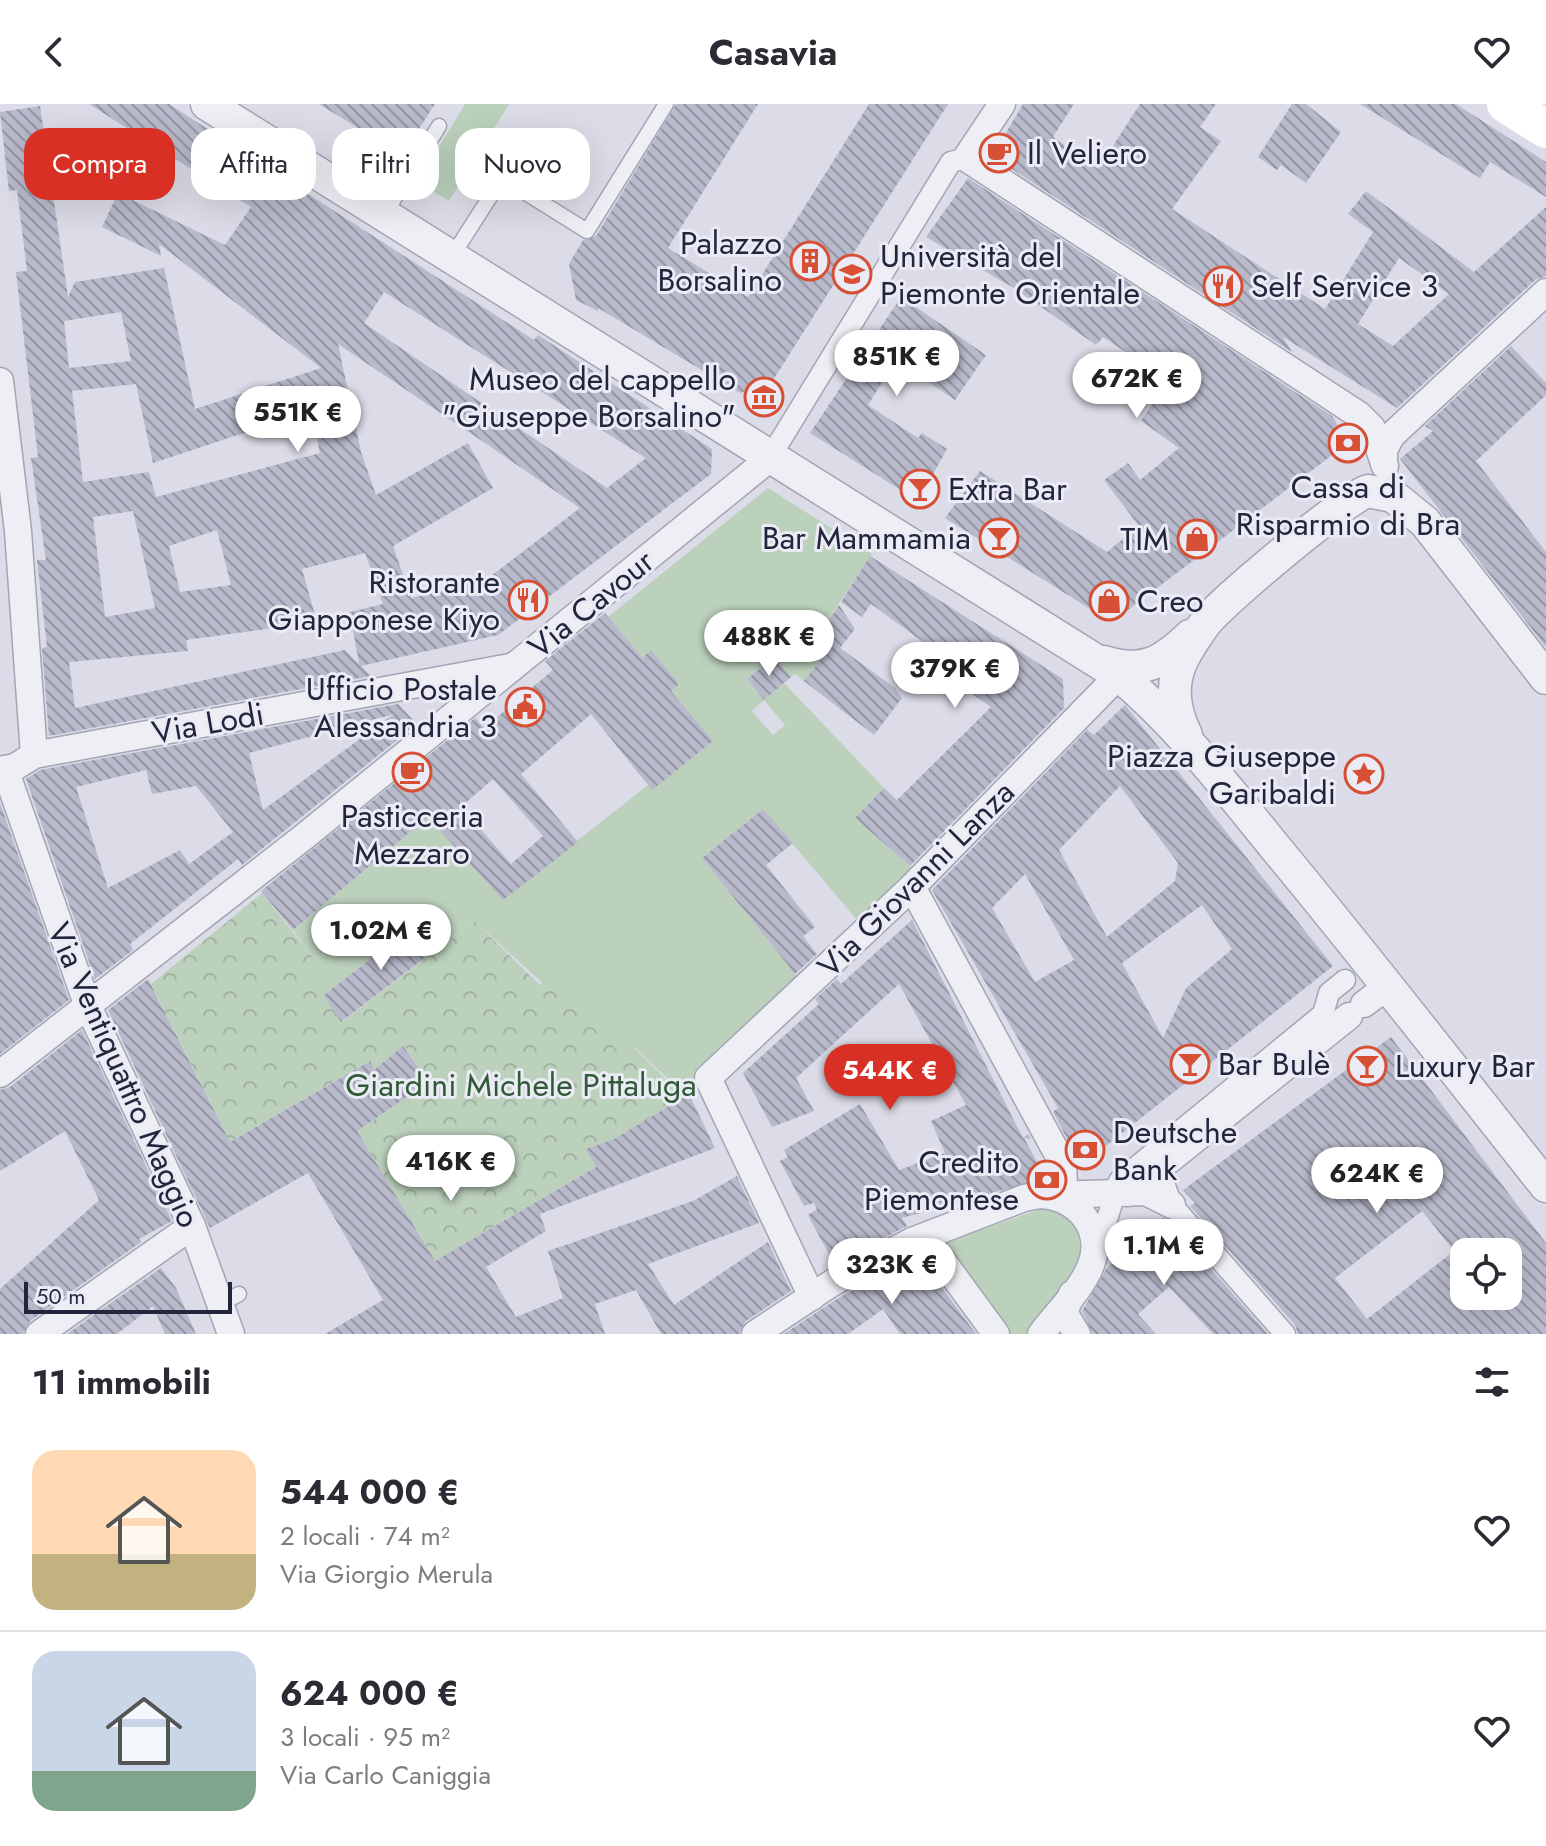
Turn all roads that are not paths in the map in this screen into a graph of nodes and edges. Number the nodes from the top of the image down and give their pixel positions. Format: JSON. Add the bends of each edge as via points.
{"nodes":[{"id":1,"x":207,"y":104,"type":"edge"},
{"id":2,"x":666,"y":104,"type":"edge"},
{"id":3,"x":1002,"y":104,"type":"edge"},
{"id":4,"x":1506,"y":104,"type":"edge"},
{"id":5,"x":439,"y":126,"type":"dead end"},
{"id":6,"x":1546,"y":129,"type":"edge"},
{"id":7,"x":966,"y":158,"type":"junction"},
{"id":8,"x":384,"y":215,"type":"junction"},
{"id":9,"x":451,"y":258,"type":"junction"},
{"id":10,"x":1546,"y":292,"type":"edge"},
{"id":11,"x":0,"y":381,"type":"edge"},
{"id":12,"x":769,"y":459,"type":"junction"},
{"id":13,"x":1385,"y":466,"type":"junction"},
{"id":14,"x":1433,"y":531,"type":"junction"},
{"id":15,"x":9,"y":532,"type":"edge"},
{"id":16,"x":1207,"y":621,"type":"junction"},
{"id":17,"x":1091,"y":656,"type":"junction"},
{"id":18,"x":514,"y":666,"type":"junction"},
{"id":19,"x":1119,"y":675,"type":"junction"},
{"id":20,"x":1546,"y":678,"type":"edge"},
{"id":21,"x":34,"y":755,"type":"junction"},
{"id":22,"x":1201,"y":758,"type":"junction"},
{"id":23,"x":2,"y":769,"type":"edge"},
{"id":24,"x":912,"y":887,"type":"junction"},
{"id":25,"x":1345,"y":980,"type":"dead end"},
{"id":26,"x":1367,"y":1002,"type":"junction"},
{"id":27,"x":87,"y":1004,"type":"junction"},
{"id":28,"x":0,"y":1074,"type":"edge"},
{"id":29,"x":1155,"y":1160,"type":"junction"},
{"id":30,"x":1546,"y":1186,"type":"edge"},
{"id":31,"x":1062,"y":1189,"type":"junction"},
{"id":32,"x":1120,"y":1189,"type":"junction"},
{"id":33,"x":1034,"y":1195,"type":"junction"},
{"id":34,"x":1172,"y":1205,"type":"junction"},
{"id":35,"x":192,"y":1226,"type":"junction"},
{"id":36,"x":912,"y":1241,"type":"junction"},
{"id":37,"x":1095,"y":1257,"type":"junction"},
{"id":38,"x":1076,"y":1287,"type":"junction"},
{"id":39,"x":812,"y":1297,"type":"junction"},
{"id":40,"x":39,"y":1334,"type":"edge"},
{"id":41,"x":231,"y":1334,"type":"edge"},
{"id":42,"x":755,"y":1334,"type":"edge"},
{"id":43,"x":996,"y":1334,"type":"edge"},
{"id":44,"x":1041,"y":1334,"type":"edge"},
{"id":45,"x":1077,"y":1334,"type":"edge"},
{"id":46,"x":1285,"y":1334,"type":"edge"}],
"edges":[{"from":1,"to":8,"type":"street"},
{"from":2,"to":9,"type":"lane","via":[[587,231],[502,178]]},
{"from":3,"to":7,"type":"street","name":"Via Cavour"},
{"from":4,"to":6,"type":"main road"},
{"from":5,"to":8,"type":"lane"},
{"from":7,"to":12,"type":"street","name":"Via Cavour","via":[[951,162]]},
{"from":7,"to":13,"type":"street","via":[[1359,415],[1372,428]]},
{"from":8,"to":9,"type":"street"},
{"from":9,"to":12,"type":"street"},
{"from":10,"to":13,"type":"street","via":[[1400,426],[1386,445]]},
{"from":11,"to":15,"type":"street"},
{"from":12,"to":17,"type":"street"},
{"from":12,"to":18,"type":"street","name":"Via Cavour"},
{"from":13,"to":14,"type":"street"},
{"from":14,"to":16,"type":"street","via":[[1393,496],[1373,491],[1356,495]]},
{"from":14,"to":20,"type":"street"},
{"from":15,"to":21,"type":"street"},
{"from":16,"to":17,"type":"street","via":[[1153,666],[1116,665]]},
{"from":16,"to":22,"type":"street","via":[[1183,657],[1174,694],[1183,730]]},
{"from":17,"to":19,"type":"street"},
{"from":18,"to":21,"type":"street","name":"Via Lodi"},
{"from":18,"to":27,"type":"street","name":"Via Cavour"},
{"from":19,"to":22,"type":"street"},
{"from":19,"to":24,"type":"street","name":"Via Giovanni Lanza"},
{"from":21,"to":23,"type":"street","name":"Via Lodi"},
{"from":22,"to":26,"type":"street"},
{"from":23,"to":27,"type":"street","name":"Via Ventiquattro Maggio"},
{"from":24,"to":31,"type":"street","via":[[1058,1155],[1066,1175]]},
{"from":24,"to":39,"type":"street","name":"Via Giovanni Lanza","via":[[708,1078]]},
{"from":25,"to":29,"type":"street","via":[[1329,993],[1323,1014]]},
{"from":26,"to":29,"type":"street"},
{"from":26,"to":30,"type":"street"},
{"from":27,"to":28,"type":"street","name":"Via Cavour"},
{"from":27,"to":35,"type":"street","name":"Via Ventiquattro Maggio"},
{"from":29,"to":32,"type":"street"},
{"from":29,"to":34,"type":"street"},
{"from":31,"to":32,"type":"street"},
{"from":31,"to":33,"type":"street"},
{"from":32,"to":33,"type":"street"},
{"from":32,"to":34,"type":"street","via":[[1151,1193]]},
{"from":32,"to":37,"type":"street"},
{"from":33,"to":36,"type":"street"},
{"from":33,"to":37,"type":"street","via":[[1056,1197],[1076,1208],[1093,1235]]},
{"from":34,"to":46,"type":"street"},
{"from":35,"to":40,"type":"street"},
{"from":35,"to":41,"type":"street","name":"Via Ventiquattro Maggio","via":[[229,1299]]},
{"from":36,"to":39,"type":"street"},
{"from":36,"to":43,"type":"street","via":[[924,1242],[936,1252]]},
{"from":37,"to":38,"type":"street","via":[[1088,1278]]},
{"from":38,"to":44,"type":"street"},
{"from":38,"to":45,"type":"street","via":[[1064,1312]]},
{"from":39,"to":42,"type":"street"}]}
